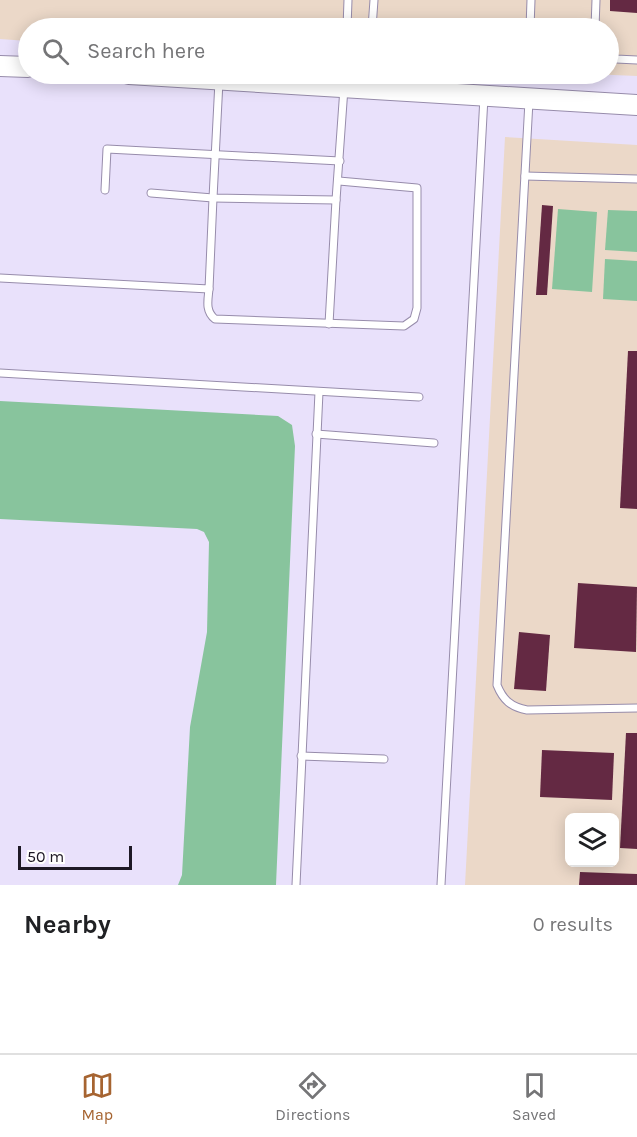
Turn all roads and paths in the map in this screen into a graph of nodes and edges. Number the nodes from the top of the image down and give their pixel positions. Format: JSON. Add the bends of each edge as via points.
{"nodes":[{"id":1,"x":348,"y":0,"type":"edge"},
{"id":2,"x":374,"y":0,"type":"edge"},
{"id":3,"x":531,"y":0,"type":"edge"},
{"id":4,"x":596,"y":0,"type":"edge"},
{"id":5,"x":347,"y":18,"type":"edge"},
{"id":6,"x":373,"y":18,"type":"edge"},
{"id":7,"x":530,"y":18,"type":"edge"},
{"id":8,"x":595,"y":18,"type":"edge"},
{"id":9,"x":619,"y":59,"type":"edge"},
{"id":10,"x":637,"y":60,"type":"edge"},
{"id":11,"x":0,"y":66,"type":"edge"},
{"id":12,"x":18,"y":67,"type":"edge"},
{"id":13,"x":219,"y":84,"type":"edge"},
{"id":14,"x":344,"y":84,"type":"edge"},
{"id":15,"x":364,"y":84,"type":"edge"},
{"id":16,"x":484,"y":95,"type":"junction"},
{"id":17,"x":529,"y":98,"type":"junction"},
{"id":18,"x":637,"y":105,"type":"edge"},
{"id":19,"x":215,"y":156,"type":"junction"},
{"id":20,"x":340,"y":161,"type":"junction"},
{"id":21,"x":525,"y":176,"type":"junction"},
{"id":22,"x":637,"y":179,"type":"edge"},
{"id":23,"x":339,"y":180,"type":"junction"},
{"id":24,"x":105,"y":190,"type":"dead end"},
{"id":25,"x":151,"y":193,"type":"dead end"},
{"id":26,"x":213,"y":198,"type":"junction"},
{"id":27,"x":336,"y":200,"type":"junction"},
{"id":28,"x":0,"y":278,"type":"edge"},
{"id":29,"x":209,"y":289,"type":"junction"},
{"id":30,"x":329,"y":324,"type":"junction"},
{"id":31,"x":0,"y":373,"type":"edge"},
{"id":32,"x":319,"y":392,"type":"junction"},
{"id":33,"x":419,"y":397,"type":"dead end"},
{"id":34,"x":316,"y":434,"type":"junction"},
{"id":35,"x":434,"y":444,"type":"dead end"},
{"id":36,"x":637,"y":708,"type":"edge"},
{"id":37,"x":301,"y":756,"type":"junction"},
{"id":38,"x":384,"y":759,"type":"dead end"},
{"id":39,"x":296,"y":885,"type":"edge"},
{"id":40,"x":441,"y":885,"type":"edge"}],
"edges":[{"from":1,"to":5,"type":"lane"},
{"from":2,"to":6,"type":"lane"},
{"from":3,"to":7,"type":"lane"},
{"from":4,"to":8,"type":"lane"},
{"from":9,"to":10,"type":"lane"},
{"from":11,"to":12,"type":"street"},
{"from":13,"to":19,"type":"lane"},
{"from":14,"to":20,"type":"lane"},
{"from":15,"to":16,"type":"street"},
{"from":16,"to":17,"type":"street"},
{"from":16,"to":40,"type":"lane"},
{"from":17,"to":18,"type":"street"},
{"from":17,"to":21,"type":"lane"},
{"from":19,"to":20,"type":"lane"},
{"from":19,"to":24,"type":"lane","via":[[107,149]]},
{"from":19,"to":26,"type":"lane"},
{"from":20,"to":23,"type":"lane"},
{"from":21,"to":22,"type":"lane"},
{"from":21,"to":36,"type":"lane","via":[[497,685],[508,702],[527,710]]},
{"from":23,"to":27,"type":"lane"},
{"from":23,"to":30,"type":"lane","via":[[417,188],[417,308],[414,319],[404,326]]},
{"from":25,"to":26,"type":"lane"},
{"from":26,"to":27,"type":"lane"},
{"from":26,"to":29,"type":"lane"},
{"from":27,"to":30,"type":"lane"},
{"from":28,"to":29,"type":"lane"},
{"from":29,"to":30,"type":"lane","via":[[208,309],[215,319]]},
{"from":31,"to":32,"type":"lane"},
{"from":32,"to":33,"type":"lane"},
{"from":32,"to":34,"type":"lane"},
{"from":34,"to":35,"type":"lane"},
{"from":34,"to":37,"type":"lane"},
{"from":37,"to":38,"type":"lane"},
{"from":37,"to":39,"type":"lane"}]}
